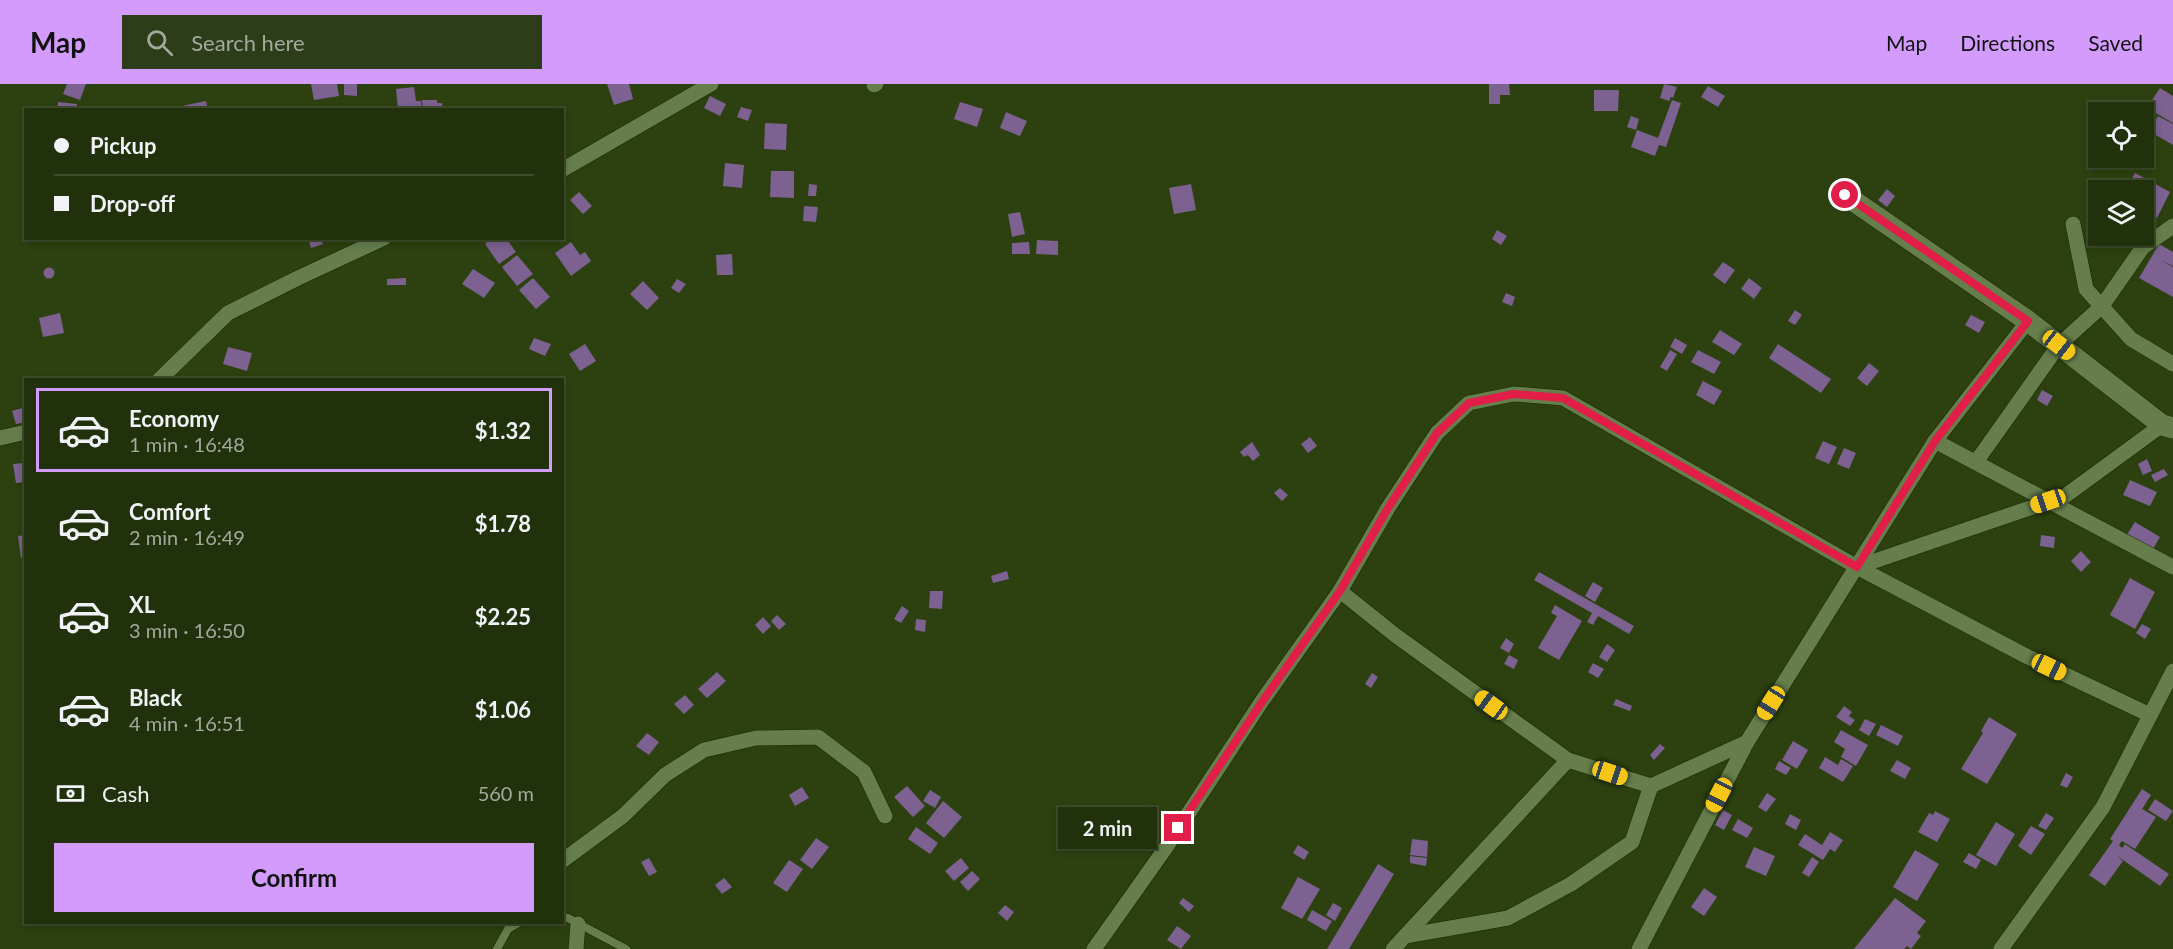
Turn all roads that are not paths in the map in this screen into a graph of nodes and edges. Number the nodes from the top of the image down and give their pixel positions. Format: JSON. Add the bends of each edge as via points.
{"nodes":[{"id":1,"x":711,"y":84,"type":"edge"},
{"id":2,"x":564,"y":169,"type":"edge"},
{"id":3,"x":1845,"y":195,"type":"dead end"},
{"id":4,"x":2073,"y":224,"type":"dead end"},
{"id":5,"x":2173,"y":226,"type":"edge"},
{"id":6,"x":380,"y":240,"type":"edge"},
{"id":7,"x":2102,"y":306,"type":"junction"},
{"id":8,"x":2028,"y":321,"type":"junction"},
{"id":9,"x":2059,"y":345,"type":"junction"},
{"id":10,"x":2173,"y":364,"type":"edge"},
{"id":11,"x":152,"y":378,"type":"edge"},
{"id":12,"x":2167,"y":426,"type":"edge"},
{"id":13,"x":24,"y":434,"type":"edge"},
{"id":14,"x":0,"y":440,"type":"edge"},
{"id":15,"x":1935,"y":441,"type":"junction"},
{"id":16,"x":1976,"y":462,"type":"junction"},
{"id":17,"x":2048,"y":501,"type":"junction"},
{"id":18,"x":1857,"y":567,"type":"junction"},
{"id":19,"x":2173,"y":567,"type":"edge"},
{"id":20,"x":1340,"y":591,"type":"junction"},
{"id":21,"x":2173,"y":671,"type":"edge"},
{"id":22,"x":2150,"y":715,"type":"junction"},
{"id":23,"x":1747,"y":742,"type":"junction"},
{"id":24,"x":1568,"y":760,"type":"junction"},
{"id":25,"x":1651,"y":786,"type":"junction"},
{"id":26,"x":885,"y":816,"type":"dead end"},
{"id":27,"x":564,"y":860,"type":"edge"},
{"id":28,"x":564,"y":918,"type":"edge"},
{"id":29,"x":517,"y":924,"type":"edge"},
{"id":30,"x":578,"y":924,"type":"junction"},
{"id":31,"x":1406,"y":936,"type":"junction"},
{"id":32,"x":497,"y":949,"type":"edge"},
{"id":33,"x":576,"y":949,"type":"edge"},
{"id":34,"x":626,"y":949,"type":"edge"},
{"id":35,"x":1094,"y":949,"type":"edge"},
{"id":36,"x":1393,"y":949,"type":"edge"},
{"id":37,"x":1639,"y":949,"type":"edge"},
{"id":38,"x":2001,"y":949,"type":"edge"}],
"edges":[{"from":1,"to":2,"type":"street"},
{"from":3,"to":8,"type":"street"},
{"from":4,"to":7,"type":"street","via":[[2086,289]]},
{"from":5,"to":7,"type":"street","via":[[2143,247]]},
{"from":6,"to":11,"type":"street","via":[[228,314]]},
{"from":7,"to":9,"type":"street"},
{"from":7,"to":10,"type":"street","via":[[2131,339]]},
{"from":8,"to":9,"type":"street"},
{"from":8,"to":15,"type":"street"},
{"from":9,"to":12,"type":"street"},
{"from":9,"to":16,"type":"street"},
{"from":12,"to":17,"type":"street","via":[[2065,496]]},
{"from":13,"to":14,"type":"street"},
{"from":15,"to":16,"type":"street"},
{"from":15,"to":18,"type":"street"},
{"from":16,"to":17,"type":"street"},
{"from":17,"to":18,"type":"street"},
{"from":17,"to":19,"type":"street"},
{"from":18,"to":20,"type":"street","via":[[1563,398],[1514,394],[1469,403],[1437,433]]},
{"from":18,"to":22,"type":"street","via":[[2028,657]]},
{"from":18,"to":23,"type":"street"},
{"from":20,"to":24,"type":"street"},
{"from":20,"to":35,"type":"street"},
{"from":21,"to":22,"type":"street"},
{"from":22,"to":38,"type":"street","via":[[2103,807]]},
{"from":23,"to":25,"type":"street"},
{"from":23,"to":37,"type":"street"},
{"from":24,"to":25,"type":"street"},
{"from":24,"to":31,"type":"street"},
{"from":25,"to":31,"type":"street","via":[[1632,842],[1571,884],[1508,918]]},
{"from":26,"to":27,"type":"street","via":[[864,772],[818,737],[756,738],[704,750],[665,775],[623,816]]},
{"from":28,"to":30,"type":"lane"},
{"from":29,"to":32,"type":"lane","via":[[508,929]]},
{"from":30,"to":33,"type":"street"},
{"from":30,"to":34,"type":"lane"},
{"from":31,"to":36,"type":"street"}]}
